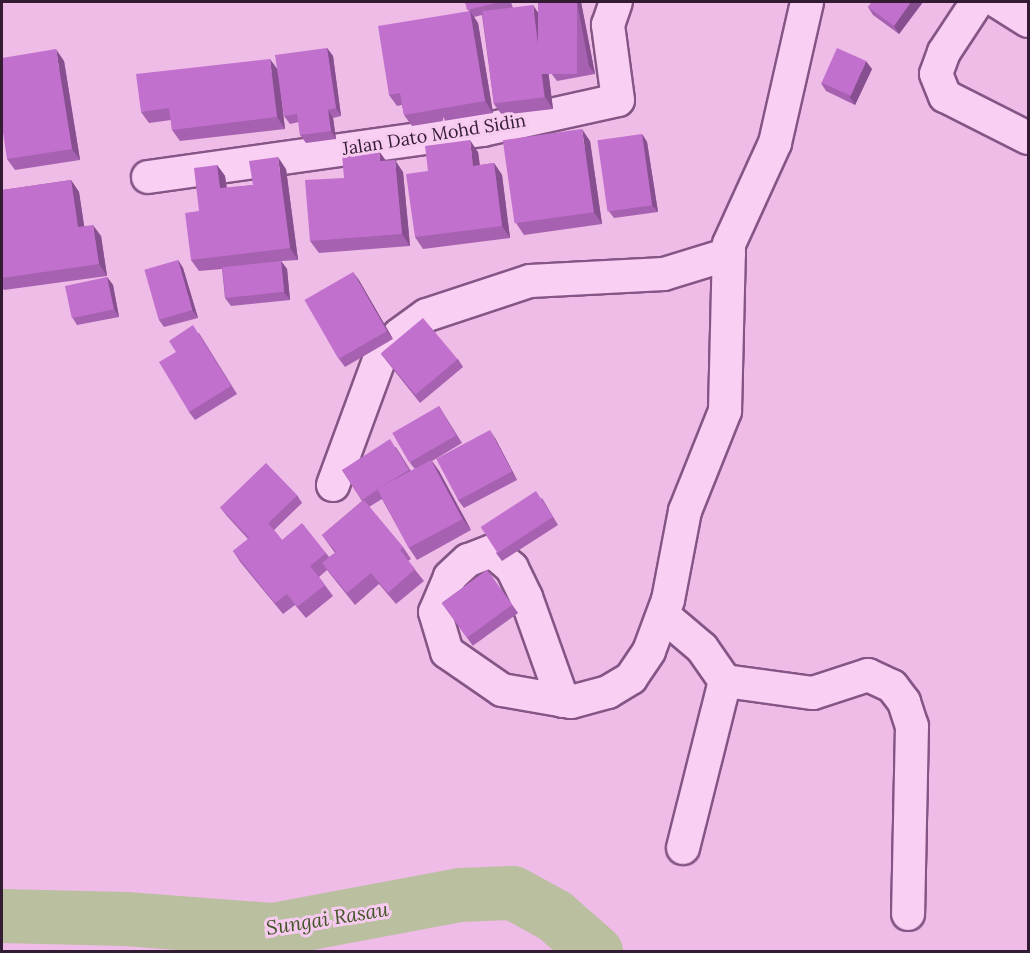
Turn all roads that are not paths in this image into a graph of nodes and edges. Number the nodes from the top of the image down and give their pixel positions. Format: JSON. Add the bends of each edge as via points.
{"nodes":[{"id":1,"x":616,"y":2,"type":"edge"},
{"id":2,"x":807,"y":2,"type":"edge"},
{"id":3,"x":977,"y":2,"type":"edge"},
{"id":4,"x":998,"y":2,"type":"edge"},
{"id":5,"x":1029,"y":21,"type":"edge"},
{"id":6,"x":1029,"y":138,"type":"edge"},
{"id":7,"x":148,"y":177,"type":"dead end"},
{"id":8,"x":729,"y":254,"type":"junction"},
{"id":9,"x":333,"y":485,"type":"dead end"},
{"id":10,"x":663,"y":615,"type":"junction"},
{"id":11,"x":725,"y":681,"type":"junction"},
{"id":12,"x":563,"y":701,"type":"junction"},
{"id":13,"x":683,"y":848,"type":"dead end"},
{"id":14,"x":908,"y":914,"type":"dead end"}],
"edges":[{"from":1,"to":7,"type":"street","name":"Jalan Dato Mohd Sidin","via":[[608,25],[618,99],[483,130]]},
{"from":2,"to":8,"type":"street","via":[[776,144],[729,244]]},
{"from":3,"to":6,"type":"street","via":[[944,52],[936,74],[945,96]]},
{"from":4,"to":5,"type":"street"},
{"from":8,"to":9,"type":"street","via":[[664,274],[530,281],[427,315],[399,335],[379,360]]},
{"from":8,"to":10,"type":"street","via":[[725,411],[685,510]]},
{"from":10,"to":11,"type":"street","via":[[702,648]]},
{"from":10,"to":12,"type":"street","via":[[649,651],[631,678],[608,692]]},
{"from":11,"to":13,"type":"street"},
{"from":11,"to":14,"type":"street","via":[[813,693],[868,675],[892,686],[904,702],[912,726]]},
{"from":12,"to":12,"type":"street","via":[[502,690],[447,652],[435,612],[450,577],[468,560],[492,551],[512,568]]}]}
